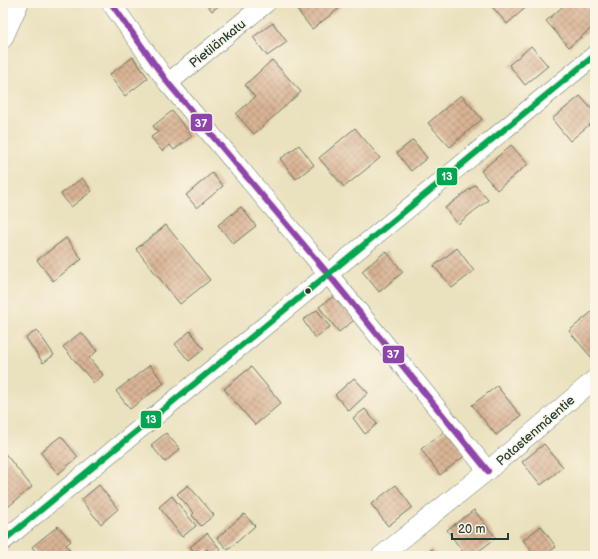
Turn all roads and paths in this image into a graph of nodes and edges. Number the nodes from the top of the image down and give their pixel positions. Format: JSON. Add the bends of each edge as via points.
{"nodes":[{"id":1,"x":19,"y":3,"type":"edge"},
{"id":2,"x":111,"y":3,"type":"edge"},
{"id":3,"x":266,"y":3,"type":"edge"},
{"id":4,"x":3,"y":39,"type":"edge"},
{"id":5,"x":595,"y":55,"type":"edge"},
{"id":6,"x":168,"y":83,"type":"junction"},
{"id":7,"x":329,"y":275,"type":"junction"},
{"id":8,"x":595,"y":378,"type":"edge"},
{"id":9,"x":488,"y":471,"type":"junction"},
{"id":10,"x":3,"y":541,"type":"edge"},
{"id":11,"x":380,"y":556,"type":"edge"}],
"edges":[{"from":1,"to":4,"type":"street"},
{"from":2,"to":6,"type":"street"},
{"from":3,"to":6,"type":"street","name":"Pietilänkatu"},
{"from":5,"to":7,"type":"street"},
{"from":6,"to":7,"type":"street"},
{"from":7,"to":9,"type":"street"},
{"from":7,"to":10,"type":"street"},
{"from":8,"to":9,"type":"street","name":"Patastenmäentie"},
{"from":9,"to":11,"type":"street","name":"Patastenmäentie"}]}
